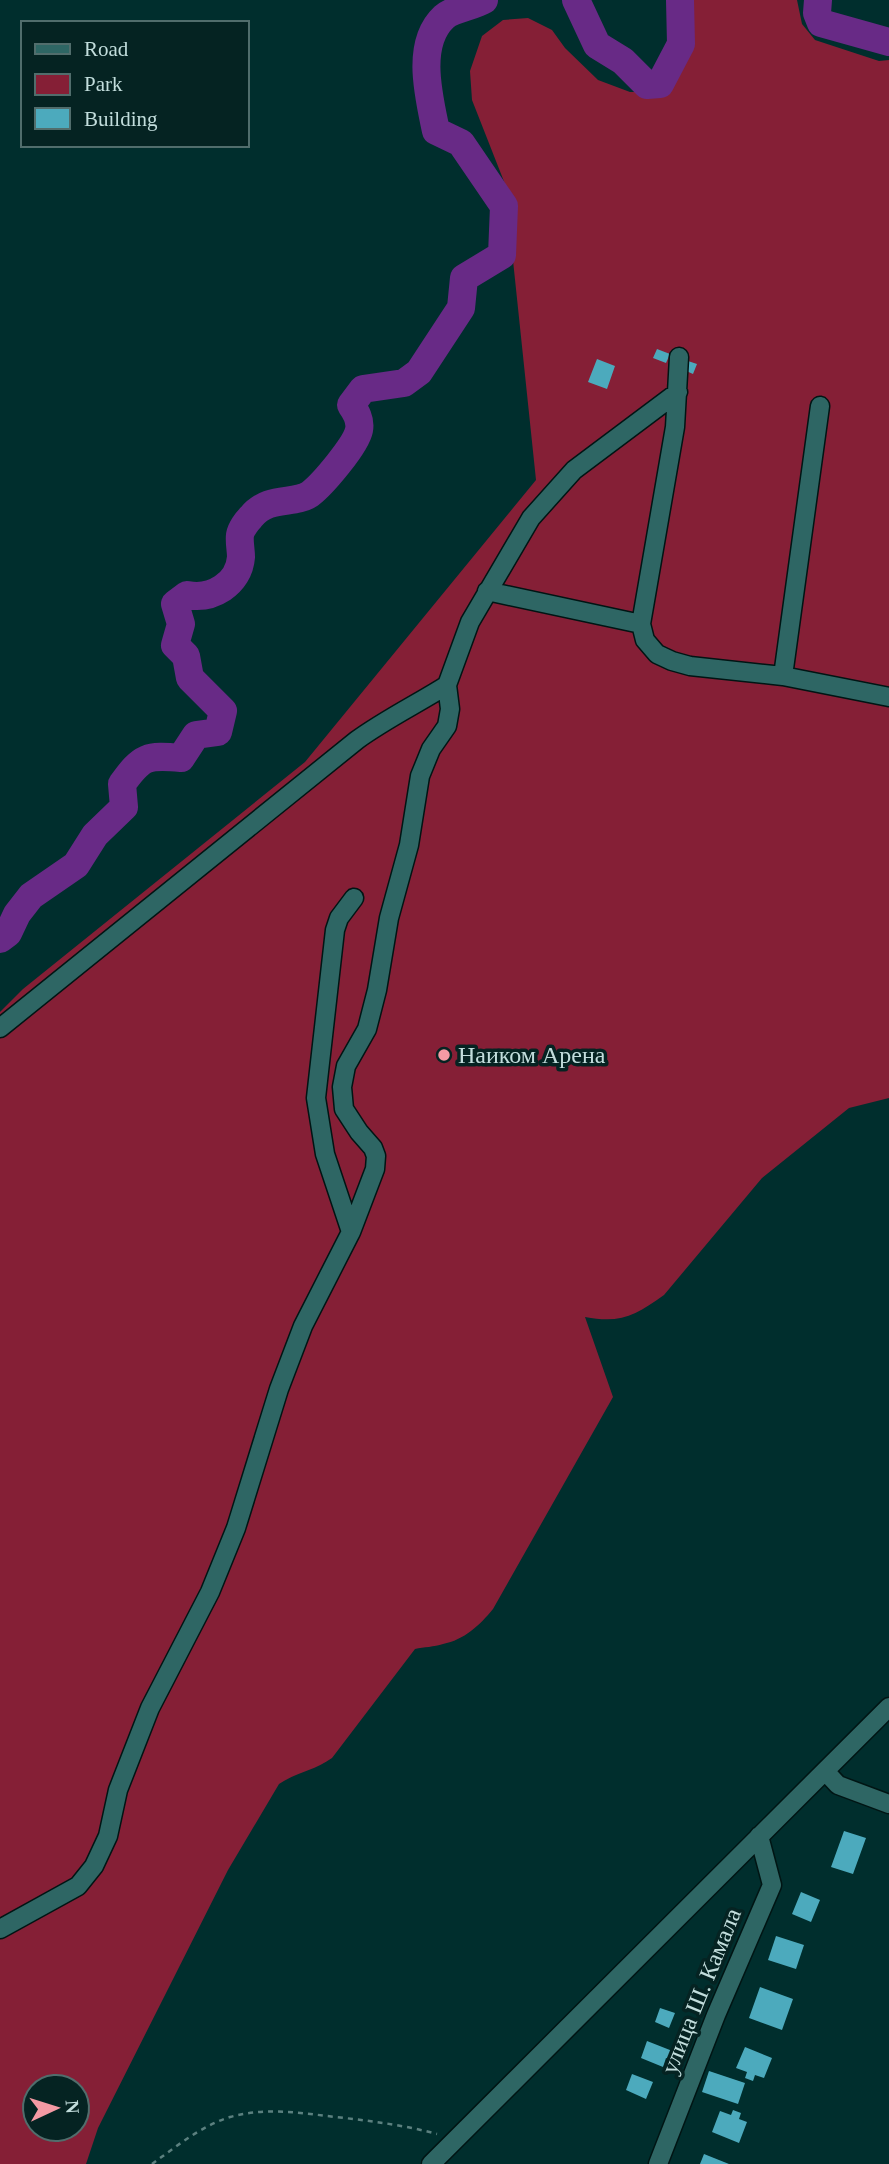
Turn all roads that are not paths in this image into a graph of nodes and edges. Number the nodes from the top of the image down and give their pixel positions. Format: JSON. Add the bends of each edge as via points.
{"nodes":[{"id":1,"x":679,"y":356,"type":"dead end"},
{"id":2,"x":678,"y":392,"type":"junction"},
{"id":3,"x":820,"y":406,"type":"dead end"},
{"id":4,"x":487,"y":591,"type":"junction"},
{"id":5,"x":641,"y":624,"type":"junction"},
{"id":6,"x":783,"y":676,"type":"junction"},
{"id":7,"x":447,"y":685,"type":"junction"},
{"id":8,"x":889,"y":697,"type":"edge"},
{"id":9,"x":354,"y":898,"type":"dead end"},
{"id":10,"x":0,"y":1028,"type":"edge"},
{"id":11,"x":351,"y":1232,"type":"junction"},
{"id":12,"x":889,"y":1707,"type":"edge"},
{"id":13,"x":825,"y":1771,"type":"junction"},
{"id":14,"x":889,"y":1804,"type":"edge"},
{"id":15,"x":760,"y":1836,"type":"junction"},
{"id":16,"x":0,"y":1929,"type":"edge"},
{"id":17,"x":431,"y":2164,"type":"edge"},
{"id":18,"x":658,"y":2164,"type":"edge"}],
"edges":[{"from":1,"to":2,"type":"street"},
{"from":2,"to":4,"type":"street","via":[[574,470],[531,518]]},
{"from":2,"to":5,"type":"street"},
{"from":3,"to":6,"type":"street"},
{"from":4,"to":5,"type":"street"},
{"from":4,"to":7,"type":"street","via":[[470,622]]},
{"from":5,"to":6,"type":"street","via":[[645,640],[657,654],[672,661]]},
{"from":6,"to":8,"type":"street"},
{"from":7,"to":10,"type":"street","via":[[357,740]]},
{"from":7,"to":11,"type":"street","via":[[447,726],[431,749],[421,776],[409,845],[388,918],[377,990],[342,1087],[344,1109],[376,1156]]},
{"from":9,"to":11,"type":"street","via":[[335,930],[316,1098],[325,1153]]},
{"from":11,"to":16,"type":"street","via":[[303,1326],[236,1528],[210,1592],[150,1707],[94,1866],[78,1886]]},
{"from":12,"to":13,"type":"street"},
{"from":13,"to":14,"type":"street","via":[[838,1785]]},
{"from":13,"to":15,"type":"street"},
{"from":15,"to":17,"type":"street"},
{"from":15,"to":18,"type":"street","name":"улица Ш. Камала","via":[[772,1885]]}]}
